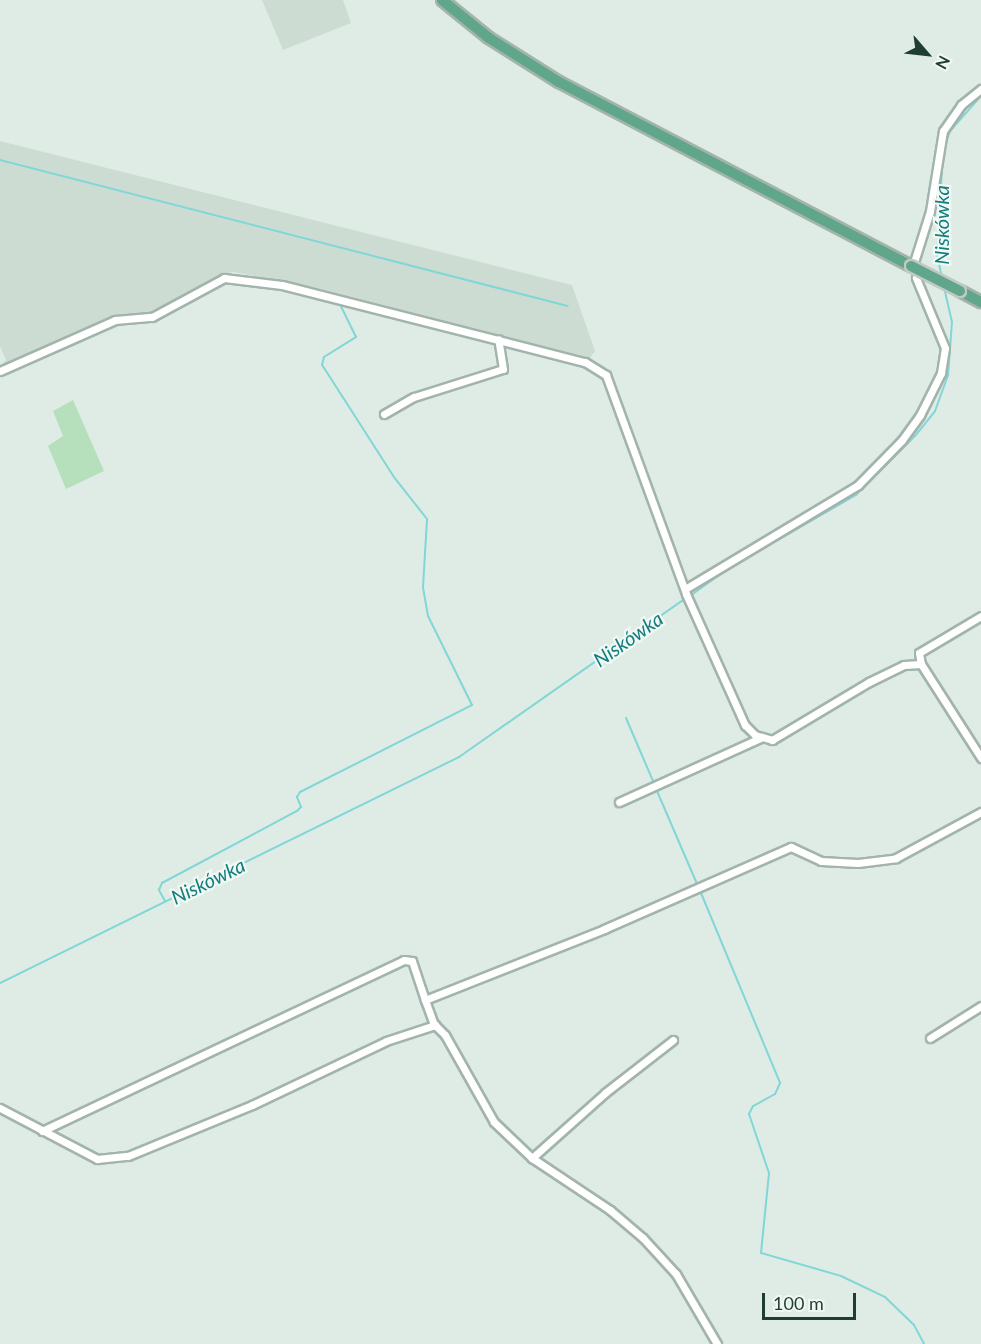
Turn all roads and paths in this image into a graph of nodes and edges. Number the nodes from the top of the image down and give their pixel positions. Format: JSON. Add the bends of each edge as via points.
{"nodes":[{"id":1,"x":442,"y":0,"type":"edge"},
{"id":2,"x":981,"y":88,"type":"edge"},
{"id":3,"x":913,"y":262,"type":"junction"},
{"id":4,"x":916,"y":278,"type":"dead end"},
{"id":5,"x":981,"y":302,"type":"edge"},
{"id":6,"x":498,"y":339,"type":"junction"},
{"id":7,"x":0,"y":371,"type":"edge"},
{"id":8,"x":384,"y":414,"type":"dead end"},
{"id":9,"x":686,"y":592,"type":"junction"},
{"id":10,"x":981,"y":616,"type":"edge"},
{"id":11,"x":921,"y":664,"type":"junction"},
{"id":12,"x":762,"y":737,"type":"junction"},
{"id":13,"x":981,"y":758,"type":"edge"},
{"id":14,"x":619,"y":802,"type":"dead end"},
{"id":15,"x":981,"y":812,"type":"edge"},
{"id":16,"x":425,"y":1000,"type":"junction"},
{"id":17,"x":981,"y":1006,"type":"edge"},
{"id":18,"x":434,"y":1024,"type":"junction"},
{"id":19,"x":930,"y":1038,"type":"dead end"},
{"id":20,"x":674,"y":1040,"type":"dead end"},
{"id":21,"x":0,"y":1108,"type":"edge"},
{"id":22,"x":42,"y":1131,"type":"junction"},
{"id":23,"x":532,"y":1158,"type":"junction"},
{"id":24,"x":717,"y":1344,"type":"edge"}],
"edges":[{"from":1,"to":3,"type":"main road","via":[[489,38],[559,82]]},
{"from":2,"to":3,"type":"street","via":[[961,105],[944,131],[930,211]]},
{"from":3,"to":5,"type":"main road","bridge":true},
{"from":4,"to":9,"type":"street","via":[[945,348],[940,373],[920,415],[902,440],[858,485]]},
{"from":6,"to":7,"type":"street","via":[[282,285],[224,278],[152,317],[115,320]]},
{"from":6,"to":8,"type":"street","via":[[503,369],[414,398]]},
{"from":6,"to":9,"type":"street","via":[[585,362],[603,371]]},
{"from":9,"to":12,"type":"street","via":[[745,725]]},
{"from":10,"to":11,"type":"street","via":[[919,653]]},
{"from":11,"to":12,"type":"street","via":[[904,665],[869,682],[772,740]]},
{"from":11,"to":13,"type":"street"},
{"from":12,"to":14,"type":"street"},
{"from":15,"to":16,"type":"street","via":[[896,858],[858,863],[821,861],[791,847],[604,929]]},
{"from":16,"to":18,"type":"street"},
{"from":16,"to":22,"type":"street","via":[[412,961],[404,960]]},
{"from":17,"to":19,"type":"street"},
{"from":18,"to":22,"type":"street","via":[[386,1041],[252,1105],[128,1156],[97,1159]]},
{"from":18,"to":23,"type":"street","via":[[445,1035],[494,1122]]},
{"from":20,"to":23,"type":"street","via":[[605,1093]]},
{"from":21,"to":22,"type":"street"},
{"from":23,"to":24,"type":"street","via":[[610,1210],[643,1238],[676,1274]]}]}
